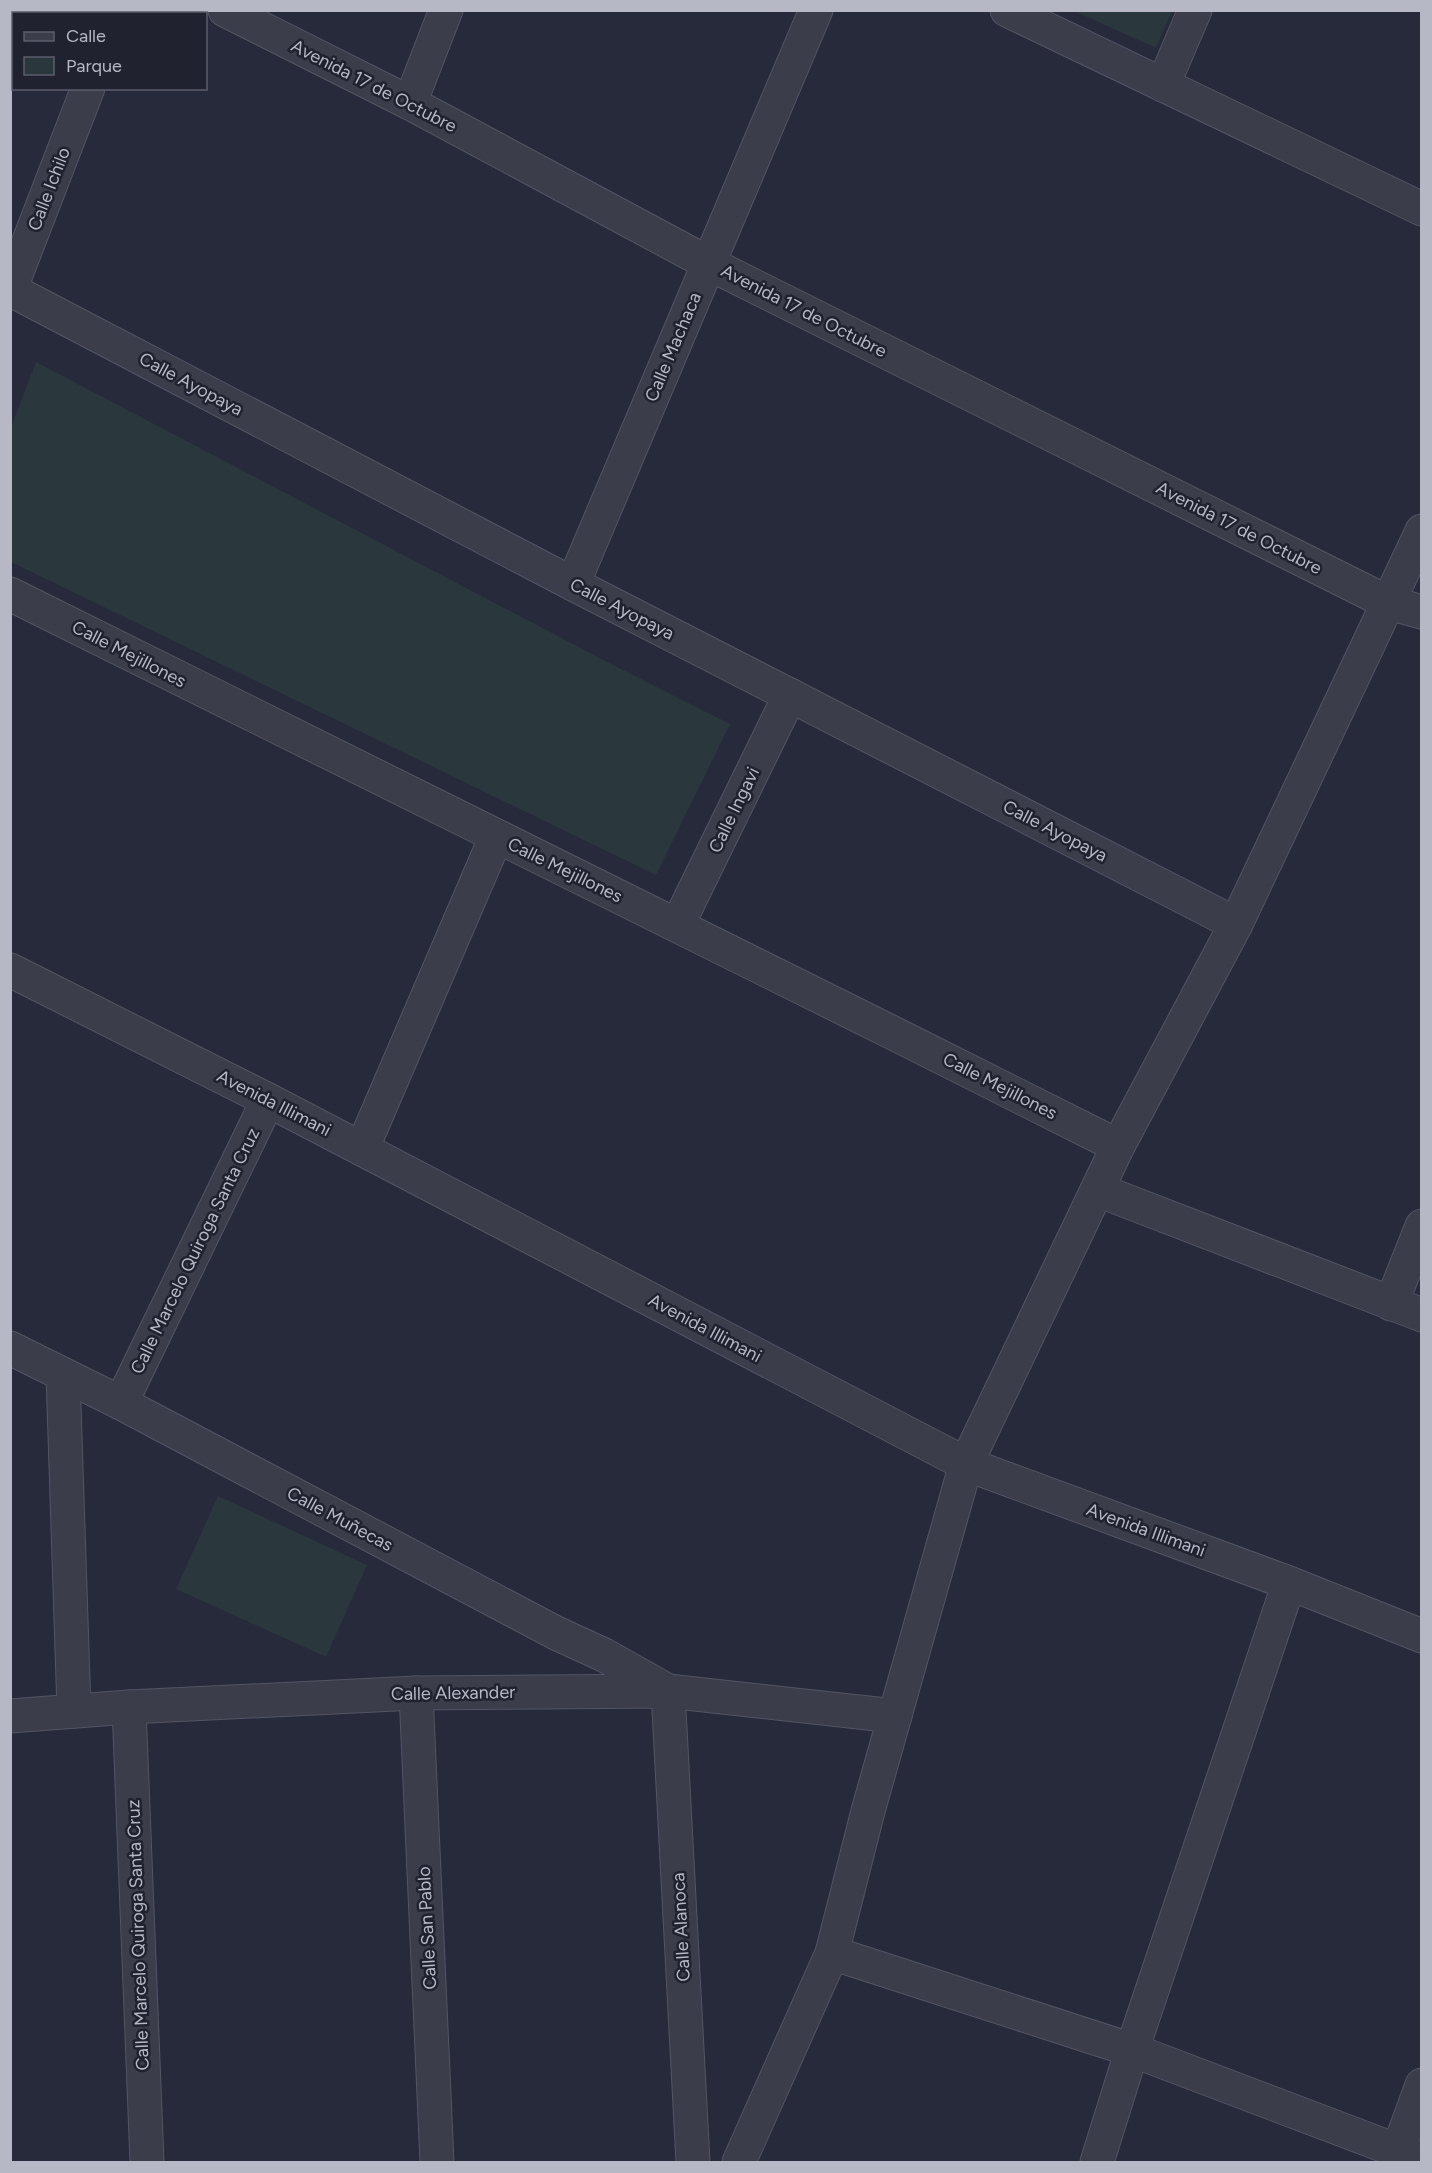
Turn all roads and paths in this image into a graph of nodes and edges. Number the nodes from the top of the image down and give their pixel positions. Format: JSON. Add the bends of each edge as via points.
{"nodes":[{"id":1,"x":225,"y":10,"type":"edge"},
{"id":2,"x":446,"y":10,"type":"edge"},
{"id":3,"x":816,"y":10,"type":"edge"},
{"id":4,"x":1195,"y":10,"type":"edge"},
{"id":5,"x":1015,"y":12,"type":"edge"},
{"id":6,"x":1163,"y":85,"type":"junction"},
{"id":7,"x":87,"y":90,"type":"edge"},
{"id":8,"x":410,"y":103,"type":"junction"},
{"id":9,"x":1422,"y":209,"type":"edge"},
{"id":10,"x":708,"y":263,"type":"junction"},
{"id":11,"x":11,"y":290,"type":"edge"},
{"id":12,"x":1422,"y":531,"type":"edge"},
{"id":13,"x":573,"y":584,"type":"junction"},
{"id":14,"x":10,"y":594,"type":"edge"},
{"id":15,"x":1389,"y":603,"type":"junction"},
{"id":16,"x":1422,"y":612,"type":"edge"},
{"id":17,"x":790,"y":695,"type":"junction"},
{"id":18,"x":496,"y":837,"type":"junction"},
{"id":19,"x":678,"y":924,"type":"junction"},
{"id":20,"x":1236,"y":924,"type":"junction"},
{"id":21,"x":10,"y":970,"type":"edge"},
{"id":22,"x":268,"y":1100,"type":"junction"},
{"id":23,"x":1118,"y":1146,"type":"junction"},
{"id":24,"x":362,"y":1149,"type":"junction"},
{"id":25,"x":1098,"y":1190,"type":"junction"},
{"id":26,"x":1422,"y":1226,"type":"edge"},
{"id":27,"x":1391,"y":1304,"type":"junction"},
{"id":28,"x":1422,"y":1315,"type":"edge"},
{"id":29,"x":10,"y":1348,"type":"edge"},
{"id":30,"x":63,"y":1375,"type":"junction"},
{"id":31,"x":121,"y":1403,"type":"junction"},
{"id":32,"x":966,"y":1464,"type":"junction"},
{"id":33,"x":1289,"y":1583,"type":"junction"},
{"id":34,"x":1422,"y":1636,"type":"edge"},
{"id":35,"x":668,"y":1691,"type":"junction"},
{"id":36,"x":416,"y":1693,"type":"junction"},
{"id":37,"x":129,"y":1707,"type":"junction"},
{"id":38,"x":74,"y":1711,"type":"junction"},
{"id":39,"x":10,"y":1716,"type":"edge"},
{"id":40,"x":895,"y":1716,"type":"junction"},
{"id":41,"x":832,"y":1953,"type":"junction"},
{"id":42,"x":1132,"y":2050,"type":"junction"},
{"id":43,"x":1422,"y":2085,"type":"edge"},
{"id":44,"x":1404,"y":2158,"type":"edge"},
{"id":45,"x":147,"y":2163,"type":"edge"},
{"id":46,"x":437,"y":2163,"type":"edge"},
{"id":47,"x":693,"y":2163,"type":"edge"},
{"id":48,"x":739,"y":2163,"type":"edge"},
{"id":49,"x":1097,"y":2163,"type":"edge"}],
"edges":[{"from":1,"to":8,"type":"street","name":"Avenida 17 de Octubre"},
{"from":2,"to":8,"type":"street"},
{"from":3,"to":10,"type":"street","name":"Calle Machaca"},
{"from":4,"to":6,"type":"street"},
{"from":5,"to":6,"type":"street"},
{"from":6,"to":9,"type":"street"},
{"from":7,"to":11,"type":"street","name":"Calle Ichilo"},
{"from":8,"to":10,"type":"street","name":"Avenida 17 de Octubre"},
{"from":10,"to":13,"type":"street","name":"Calle Machaca"},
{"from":10,"to":15,"type":"street","name":"Avenida 17 de Octubre"},
{"from":11,"to":13,"type":"street","name":"Calle Ayopaya"},
{"from":12,"to":15,"type":"street"},
{"from":13,"to":17,"type":"street","name":"Calle Ayopaya"},
{"from":14,"to":18,"type":"street","name":"Calle Mejillones"},
{"from":15,"to":16,"type":"street","name":"Avenida 17 de Octubre"},
{"from":15,"to":20,"type":"street"},
{"from":17,"to":19,"type":"street","name":"Calle Ingavi"},
{"from":17,"to":20,"type":"street","name":"Calle Ayopaya"},
{"from":18,"to":19,"type":"street","name":"Calle Mejillones"},
{"from":18,"to":24,"type":"street"},
{"from":19,"to":23,"type":"street","name":"Calle Mejillones"},
{"from":20,"to":23,"type":"street"},
{"from":21,"to":22,"type":"street","name":"Avenida Illimani"},
{"from":22,"to":24,"type":"street","name":"Avenida Illimani"},
{"from":22,"to":31,"type":"street","name":"Calle Marcelo Quiroga Santa Cruz"},
{"from":23,"to":25,"type":"street"},
{"from":24,"to":32,"type":"street","name":"Avenida Illimani"},
{"from":25,"to":27,"type":"street"},
{"from":25,"to":32,"type":"street"},
{"from":26,"to":27,"type":"street"},
{"from":27,"to":28,"type":"street"},
{"from":29,"to":30,"type":"street","name":"Calle Muñecas"},
{"from":30,"to":31,"type":"street","name":"Calle Muñecas"},
{"from":30,"to":38,"type":"street"},
{"from":31,"to":35,"type":"street","name":"Calle Muñecas"},
{"from":32,"to":33,"type":"street","name":"Avenida Illimani"},
{"from":32,"to":40,"type":"street"},
{"from":33,"to":34,"type":"street","name":"Avenida Illimani"},
{"from":33,"to":42,"type":"street"},
{"from":35,"to":36,"type":"street","name":"Calle Alexander"},
{"from":35,"to":40,"type":"street","name":"Calle Alexander"},
{"from":35,"to":47,"type":"street","name":"Calle Alanoca"},
{"from":36,"to":37,"type":"street","name":"Calle Alexander"},
{"from":36,"to":46,"type":"street","name":"Calle San Pablo"},
{"from":37,"to":38,"type":"street","name":"Calle Alexander"},
{"from":37,"to":45,"type":"street","name":"Calle Marcelo Quiroga Santa Cruz"},
{"from":38,"to":39,"type":"street","name":"Calle Alexander"},
{"from":40,"to":41,"type":"street"},
{"from":41,"to":42,"type":"street"},
{"from":41,"to":48,"type":"street"},
{"from":42,"to":44,"type":"street"},
{"from":42,"to":49,"type":"street"},
{"from":43,"to":44,"type":"street"}]}
